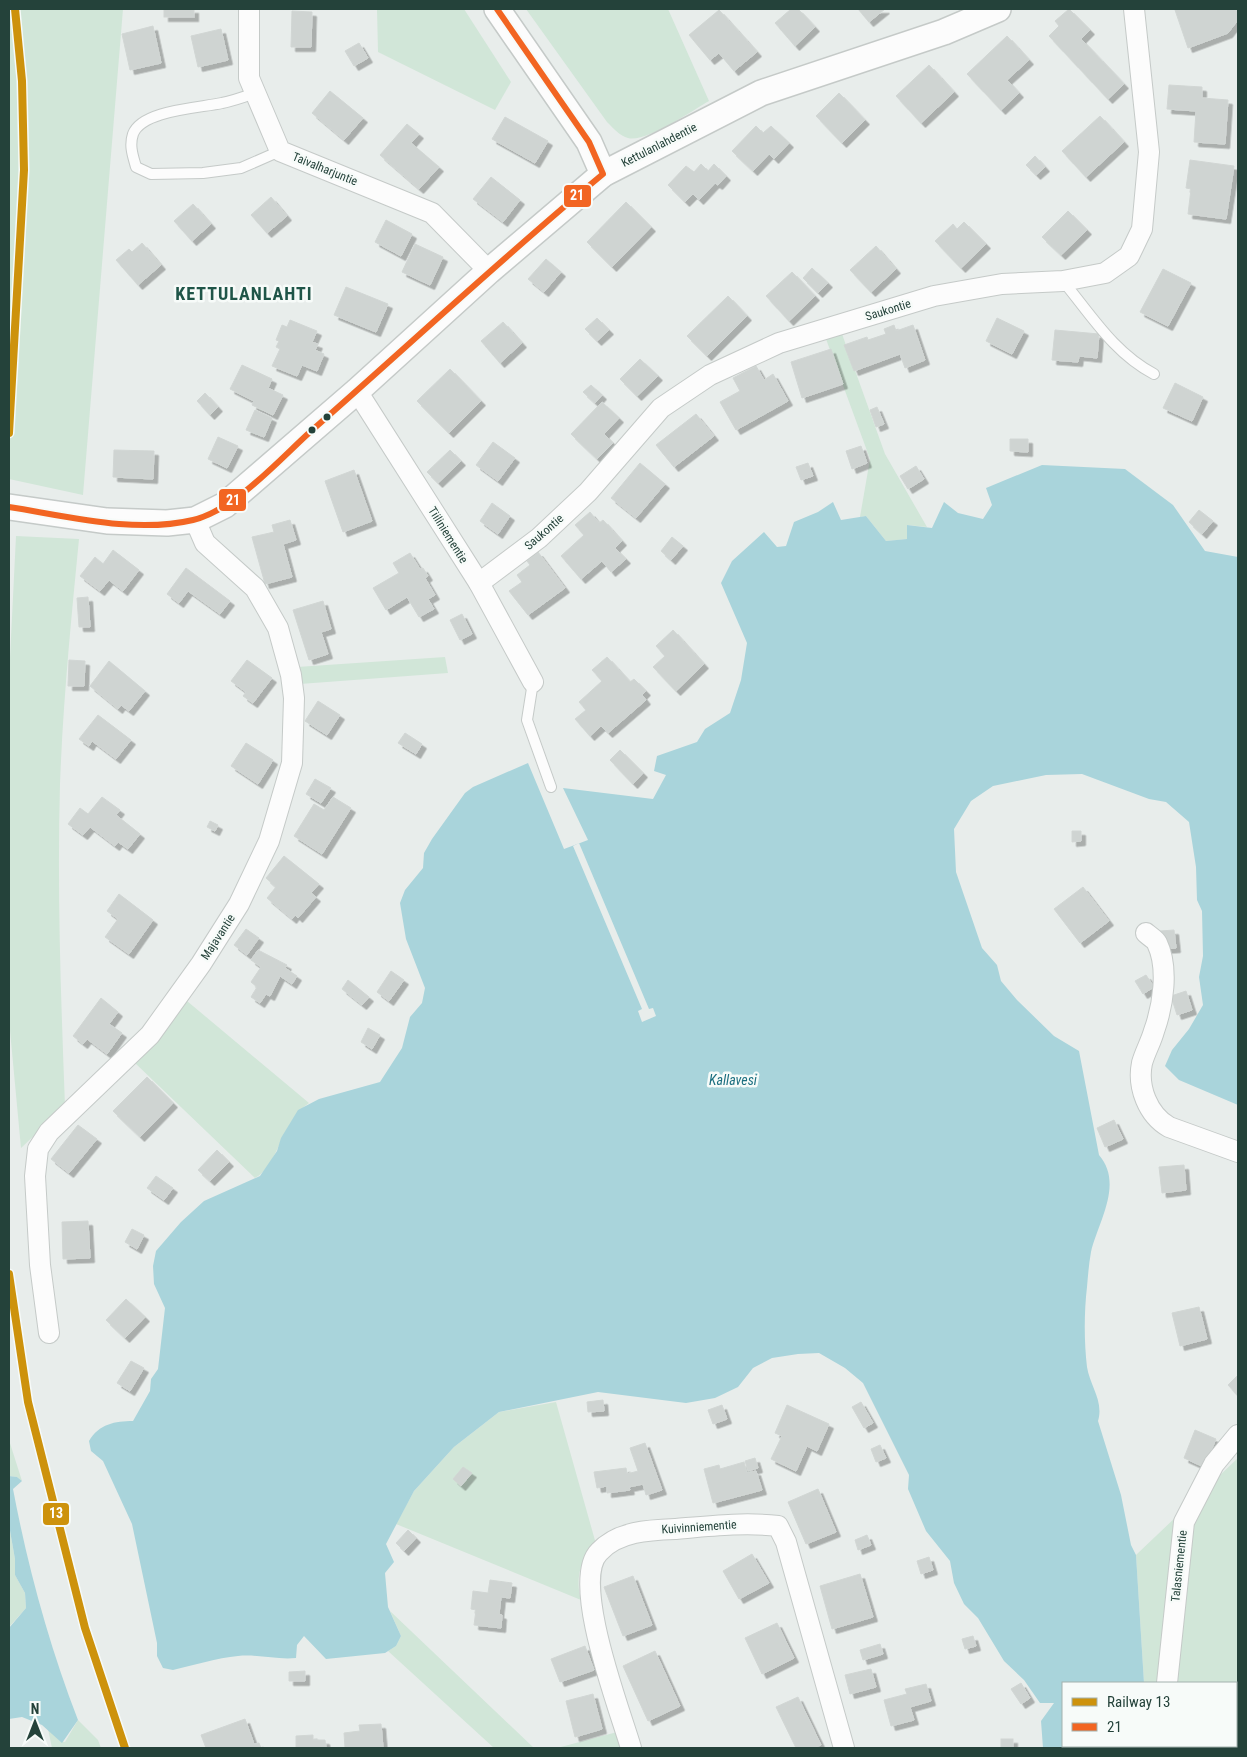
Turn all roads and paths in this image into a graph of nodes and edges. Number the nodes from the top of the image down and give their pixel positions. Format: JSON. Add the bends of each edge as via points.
{"nodes":[{"id":1,"x":249,"y":9,"type":"edge"},
{"id":2,"x":497,"y":9,"type":"edge"},
{"id":3,"x":998,"y":9,"type":"edge"},
{"id":4,"x":1134,"y":9,"type":"edge"},
{"id":5,"x":255,"y":93,"type":"junction"},
{"id":6,"x":280,"y":151,"type":"junction"},
{"id":7,"x":603,"y":174,"type":"junction"},
{"id":8,"x":489,"y":271,"type":"junction"},
{"id":9,"x":1063,"y":281,"type":"junction"},
{"id":10,"x":1154,"y":374,"type":"dead end"},
{"id":11,"x":357,"y":392,"type":"junction"},
{"id":12,"x":9,"y":507,"type":"edge"},
{"id":13,"x":195,"y":520,"type":"junction"},
{"id":14,"x":479,"y":583,"type":"junction"},
{"id":15,"x":533,"y":682,"type":"joint"},
{"id":16,"x":551,"y":787,"type":"dead end"},
{"id":17,"x":1146,"y":933,"type":"dead end"},
{"id":18,"x":1238,"y":1152,"type":"edge"},
{"id":19,"x":49,"y":1333,"type":"dead end"},
{"id":20,"x":1238,"y":1435,"type":"edge"},
{"id":21,"x":1167,"y":1682,"type":"edge"},
{"id":22,"x":631,"y":1748,"type":"edge"},
{"id":23,"x":844,"y":1748,"type":"edge"}],
"edges":[{"from":1,"to":5,"type":"street","name":"Taivalharjuntie","via":[[249,78]]},
{"from":2,"to":7,"type":"street","via":[[589,142]]},
{"from":3,"to":7,"type":"street","name":"Kettulanlahdentie","via":[[944,32],[761,93]]},
{"from":4,"to":9,"type":"street","name":"Saukontie","via":[[1149,152],[1142,229],[1128,256],[1105,274]]},
{"from":5,"to":6,"type":"street","name":"Taivalharjuntie"},
{"from":5,"to":6,"type":"lane","via":[[223,103],[174,110],[141,123],[133,132],[130,149],[136,167],[151,174],[203,173],[241,168]]},
{"from":6,"to":8,"type":"street","name":"Taivalharjuntie","via":[[432,213]]},
{"from":7,"to":8,"type":"street","name":"Kettulanlahdentie"},
{"from":8,"to":11,"type":"street","name":"Kettulanlahdentie"},
{"from":9,"to":10,"type":"lane","via":[[1118,349],[1135,364]]},
{"from":9,"to":14,"type":"street","name":"Saukontie","via":[[1002,284],[934,296],[779,344],[710,375],[661,408],[588,492],[539,538]]},
{"from":11,"to":13,"type":"street","name":"Kettulanlahdentie","via":[[225,505]]},
{"from":11,"to":14,"type":"street","name":"Tiiliniementie"},
{"from":12,"to":13,"type":"street","name":"Kettulanlahdentie","via":[[107,521],[167,523]]},
{"from":13,"to":19,"type":"street","name":"Majavantie","via":[[205,543],[255,588],[278,628],[294,698],[292,763],[268,841],[239,904],[201,964],[150,1035],[49,1132],[38,1149],[40,1265]]},
{"from":14,"to":15,"type":"street","name":"Tiiliniementie"},
{"from":15,"to":16,"type":"lane","via":[[527,720]]},
{"from":17,"to":18,"type":"street","via":[[1157,942],[1163,972],[1163,1001],[1142,1064],[1142,1088],[1150,1110],[1169,1127]]},
{"from":20,"to":21,"type":"street","name":"Talasniementie","via":[[1214,1464],[1184,1522]]},
{"from":22,"to":23,"type":"street","name":"Kuivinniementie","via":[[593,1620],[590,1568],[597,1553],[609,1542],[639,1531],[756,1523],[778,1526],[786,1542]]}]}
